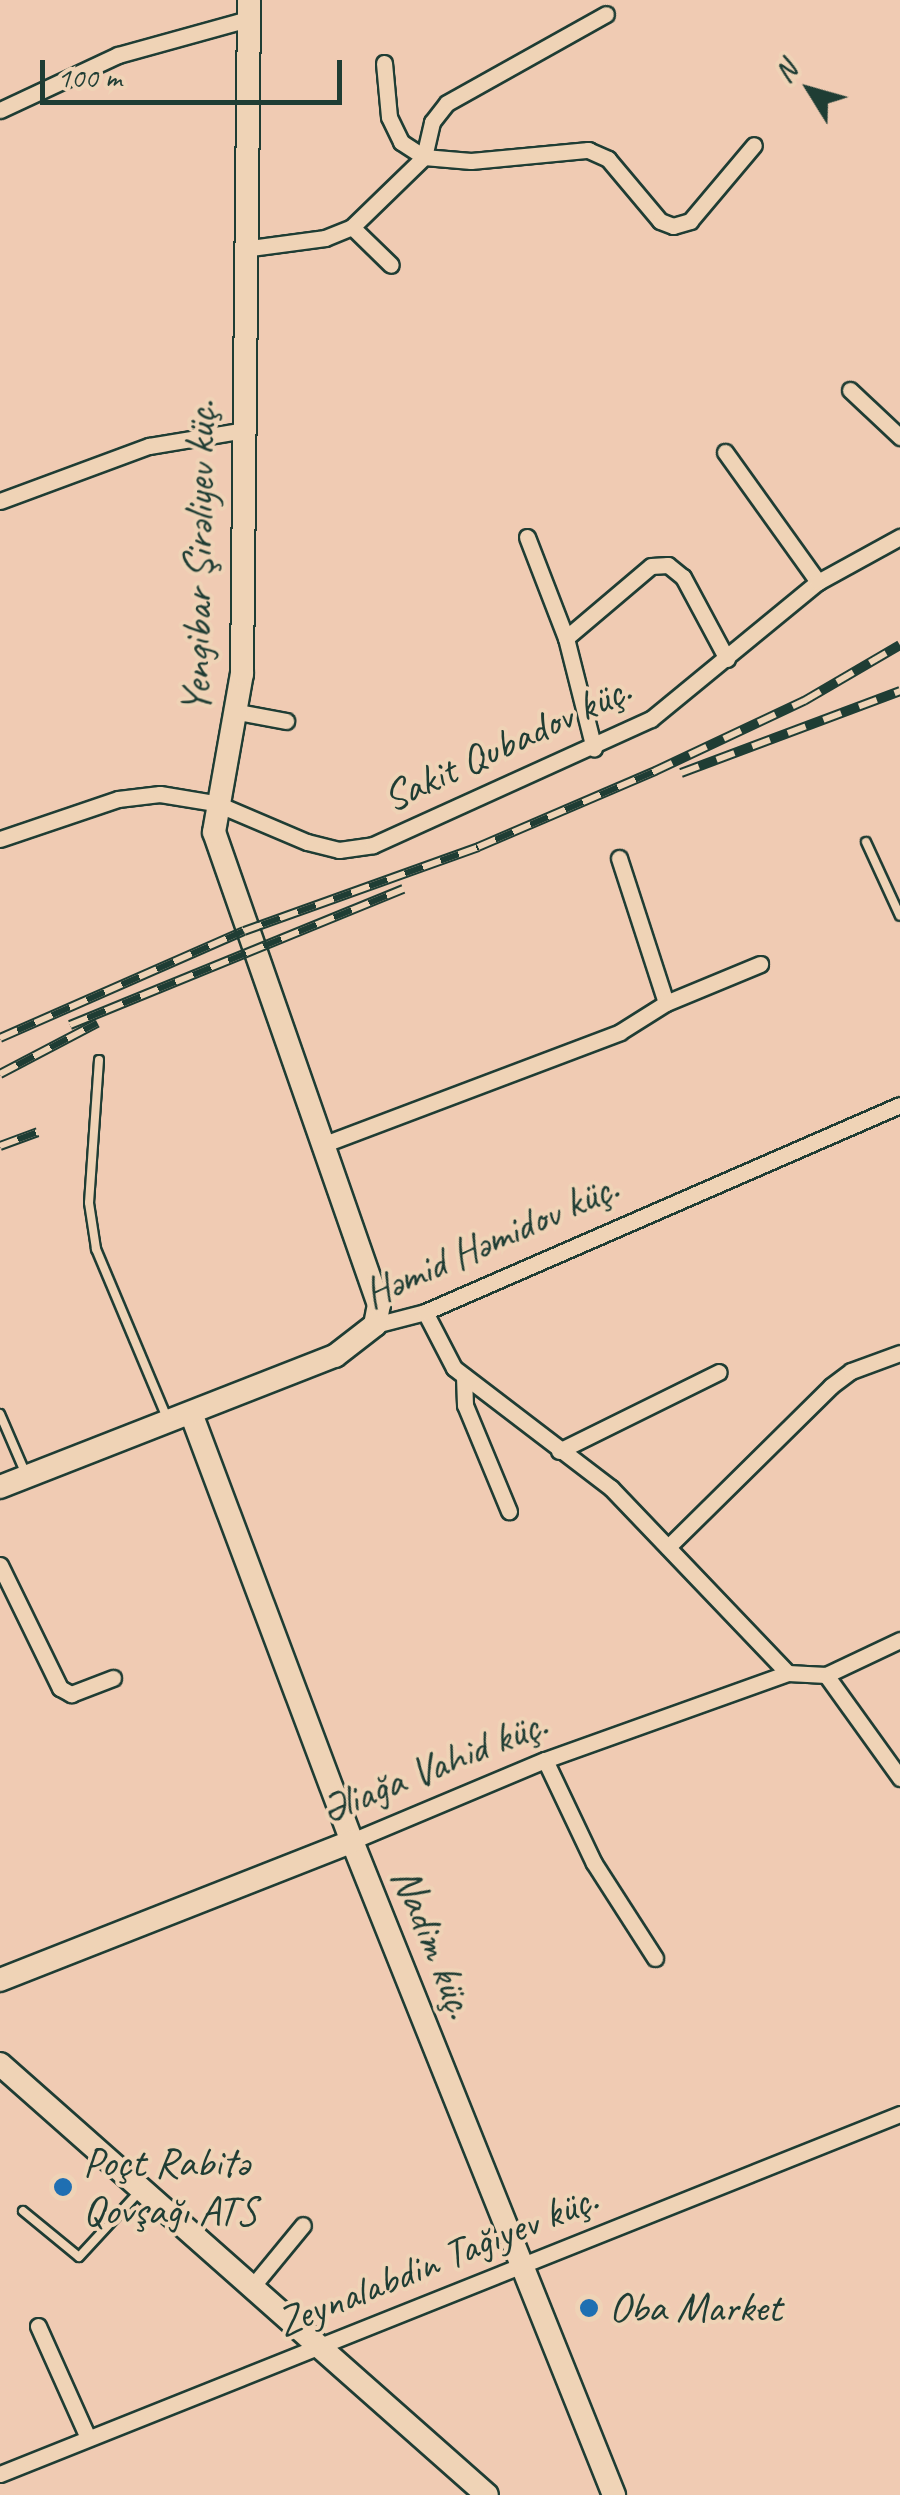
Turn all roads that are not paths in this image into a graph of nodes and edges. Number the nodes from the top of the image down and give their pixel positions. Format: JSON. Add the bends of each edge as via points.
{"nodes":[{"id":1,"x":248,"y":9,"type":"edge"},
{"id":2,"x":606,"y":14,"type":"dead end"},
{"id":3,"x":384,"y":63,"type":"dead end"},
{"id":4,"x":0,"y":110,"type":"edge"},
{"id":5,"x":754,"y":145,"type":"dead end"},
{"id":6,"x":424,"y":157,"type":"junction"},
{"id":7,"x":352,"y":227,"type":"junction"},
{"id":8,"x":243,"y":248,"type":"junction"},
{"id":9,"x":391,"y":265,"type":"dead end"},
{"id":10,"x":850,"y":390,"type":"dead end"},
{"id":11,"x":240,"y":431,"type":"junction"},
{"id":12,"x":900,"y":438,"type":"edge"},
{"id":13,"x":724,"y":452,"type":"dead end"},
{"id":14,"x":0,"y":500,"type":"edge"},
{"id":15,"x":526,"y":536,"type":"dead end"},
{"id":16,"x":900,"y":537,"type":"edge"},
{"id":17,"x":818,"y":582,"type":"junction"},
{"id":18,"x":566,"y":638,"type":"junction"},
{"id":19,"x":727,"y":659,"type":"junction"},
{"id":20,"x":238,"y":712,"type":"junction"},
{"id":21,"x":286,"y":721,"type":"dead end"},
{"id":22,"x":594,"y":749,"type":"junction"},
{"id":23,"x":215,"y":803,"type":"junction"},
{"id":24,"x":0,"y":839,"type":"edge"},
{"id":25,"x":866,"y":842,"type":"dead end"},
{"id":26,"x":619,"y":858,"type":"dead end"},
{"id":27,"x":900,"y":916,"type":"edge"},
{"id":28,"x":760,"y":964,"type":"dead end"},
{"id":29,"x":666,"y":1003,"type":"junction"},
{"id":30,"x":99,"y":1060,"type":"dead end"},
{"id":31,"x":900,"y":1105,"type":"edge"},
{"id":32,"x":327,"y":1143,"type":"junction"},
{"id":33,"x":426,"y":1312,"type":"junction"},
{"id":34,"x":374,"y":1325,"type":"junction"},
{"id":35,"x":900,"y":1353,"type":"edge"},
{"id":36,"x":719,"y":1372,"type":"dead end"},
{"id":37,"x":464,"y":1376,"type":"junction"},
{"id":38,"x":0,"y":1414,"type":"edge"},
{"id":39,"x":181,"y":1420,"type":"junction"},
{"id":40,"x":560,"y":1451,"type":"junction"},
{"id":41,"x":27,"y":1476,"type":"junction"},
{"id":42,"x":0,"y":1486,"type":"edge"},
{"id":43,"x":509,"y":1510,"type":"dead end"},
{"id":44,"x":668,"y":1547,"type":"junction"},
{"id":45,"x":0,"y":1565,"type":"edge"},
{"id":46,"x":900,"y":1640,"type":"edge"},
{"id":47,"x":788,"y":1673,"type":"junction"},
{"id":48,"x":826,"y":1674,"type":"junction"},
{"id":49,"x":113,"y":1678,"type":"dead end"},
{"id":50,"x":545,"y":1760,"type":"junction"},
{"id":51,"x":900,"y":1778,"type":"edge"},
{"id":52,"x":352,"y":1841,"type":"junction"},
{"id":53,"x":654,"y":1958,"type":"dead end"},
{"id":54,"x":0,"y":1980,"type":"edge"},
{"id":55,"x":0,"y":2064,"type":"edge"},
{"id":56,"x":900,"y":2114,"type":"edge"},
{"id":57,"x":141,"y":2190,"type":"junction"},
{"id":58,"x":23,"y":2211,"type":"dead end"},
{"id":59,"x":303,"y":2225,"type":"dead end"},
{"id":60,"x":521,"y":2266,"type":"junction"},
{"id":61,"x":252,"y":2287,"type":"junction"},
{"id":62,"x":38,"y":2326,"type":"dead end"},
{"id":63,"x":316,"y":2346,"type":"junction"},
{"id":64,"x":88,"y":2438,"type":"junction"},
{"id":65,"x":0,"y":2474,"type":"edge"},
{"id":66,"x":486,"y":2495,"type":"edge"},
{"id":67,"x":614,"y":2495,"type":"edge"}],
"edges":[{"from":1,"to":4,"type":"street","via":[[118,56]]},
{"from":1,"to":8,"type":"street","name":"Yengibar Şirəliyev küç."},
{"from":2,"to":6,"type":"street","via":[[446,102],[432,122]]},
{"from":3,"to":6,"type":"street","via":[[388,118],[400,142]]},
{"from":5,"to":6,"type":"street","via":[[690,221],[674,226],[660,221],[608,158],[588,150],[470,161]]},
{"from":6,"to":7,"type":"street"},
{"from":7,"to":8,"type":"street","via":[[325,238]]},
{"from":7,"to":9,"type":"street"},
{"from":8,"to":11,"type":"street","name":"Yengibar Şirəliyev küç."},
{"from":10,"to":12,"type":"street"},
{"from":11,"to":14,"type":"street","via":[[149,446]]},
{"from":11,"to":20,"type":"street","name":"Yengibar Şirəliyev küç."},
{"from":13,"to":17,"type":"street"},
{"from":15,"to":18,"type":"street"},
{"from":16,"to":17,"type":"street","name":"Sakit Qubadov küç."},
{"from":17,"to":19,"type":"street","name":"Sakit Qubadov küç."},
{"from":18,"to":19,"type":"street","via":[[652,566],[668,565],[683,576]]},
{"from":18,"to":22,"type":"street"},
{"from":19,"to":22,"type":"street","name":"Sakit Qubadov küç.","via":[[650,719]]},
{"from":20,"to":21,"type":"street"},
{"from":20,"to":23,"type":"street","name":"Yengibar Şirəliyev küç."},
{"from":22,"to":23,"type":"street","name":"Sakit Qubadov küç.","via":[[373,845],[338,850]]},
{"from":23,"to":24,"type":"street","name":"Sakit Qubadov küç.","via":[[160,794],[118,799]]},
{"from":23,"to":32,"type":"street","name":"Yengibar Şirəliyev küç.","via":[[219,862]]},
{"from":25,"to":27,"type":"lane"},
{"from":26,"to":29,"type":"street"},
{"from":28,"to":29,"type":"street"},
{"from":29,"to":32,"type":"street","via":[[620,1032]]},
{"from":30,"to":39,"type":"lane","via":[[89,1204],[96,1249]]},
{"from":31,"to":33,"type":"street","name":"Həmid Həmidov küç."},
{"from":32,"to":34,"type":"street","name":"Yengibar Şirəliyev küç.","via":[[376,1284]]},
{"from":33,"to":34,"type":"street","name":"Həmid Həmidov küç."},
{"from":33,"to":37,"type":"street"},
{"from":34,"to":39,"type":"street","name":"Həmid Həmidov küç.","via":[[336,1356]]},
{"from":35,"to":44,"type":"street","via":[[850,1371],[830,1386]]},
{"from":36,"to":40,"type":"street"},
{"from":37,"to":40,"type":"street"},
{"from":37,"to":43,"type":"street","via":[[465,1406]]},
{"from":38,"to":41,"type":"lane"},
{"from":39,"to":41,"type":"street","name":"Həmid Həmidov küç."},
{"from":39,"to":52,"type":"street","name":"Nadim küç."},
{"from":40,"to":44,"type":"street","via":[[612,1488]]},
{"from":41,"to":42,"type":"street","name":"Həmid Həmidov küç."},
{"from":44,"to":47,"type":"street"},
{"from":45,"to":49,"type":"street","via":[[60,1688],[70,1694]]},
{"from":46,"to":48,"type":"street","name":"Əliağa Vahid küç."},
{"from":47,"to":48,"type":"street","name":"Əliağa Vahid küç."},
{"from":47,"to":50,"type":"street","name":"Əliağa Vahid küç."},
{"from":48,"to":51,"type":"street"},
{"from":50,"to":52,"type":"street","name":"Əliağa Vahid küç."},
{"from":50,"to":53,"type":"street","via":[[594,1863]]},
{"from":52,"to":54,"type":"street","name":"Əliağa Vahid küç."},
{"from":52,"to":60,"type":"street","name":"Nadim küç."},
{"from":55,"to":57,"type":"street"},
{"from":56,"to":60,"type":"street","name":"Zeynalabdin Tağıyev küç."},
{"from":57,"to":58,"type":"lane","via":[[79,2257]]},
{"from":57,"to":61,"type":"street"},
{"from":59,"to":61,"type":"street"},
{"from":60,"to":63,"type":"street","name":"Zeynalabdin Tağıyev küç."},
{"from":60,"to":67,"type":"street","name":"Nadim küç."},
{"from":61,"to":63,"type":"street"},
{"from":62,"to":64,"type":"street"},
{"from":63,"to":64,"type":"street","name":"Zeynalabdin Tağıyev küç."},
{"from":63,"to":66,"type":"street"},
{"from":64,"to":65,"type":"street","name":"Zeynalabdin Tağıyev küç."}]}
